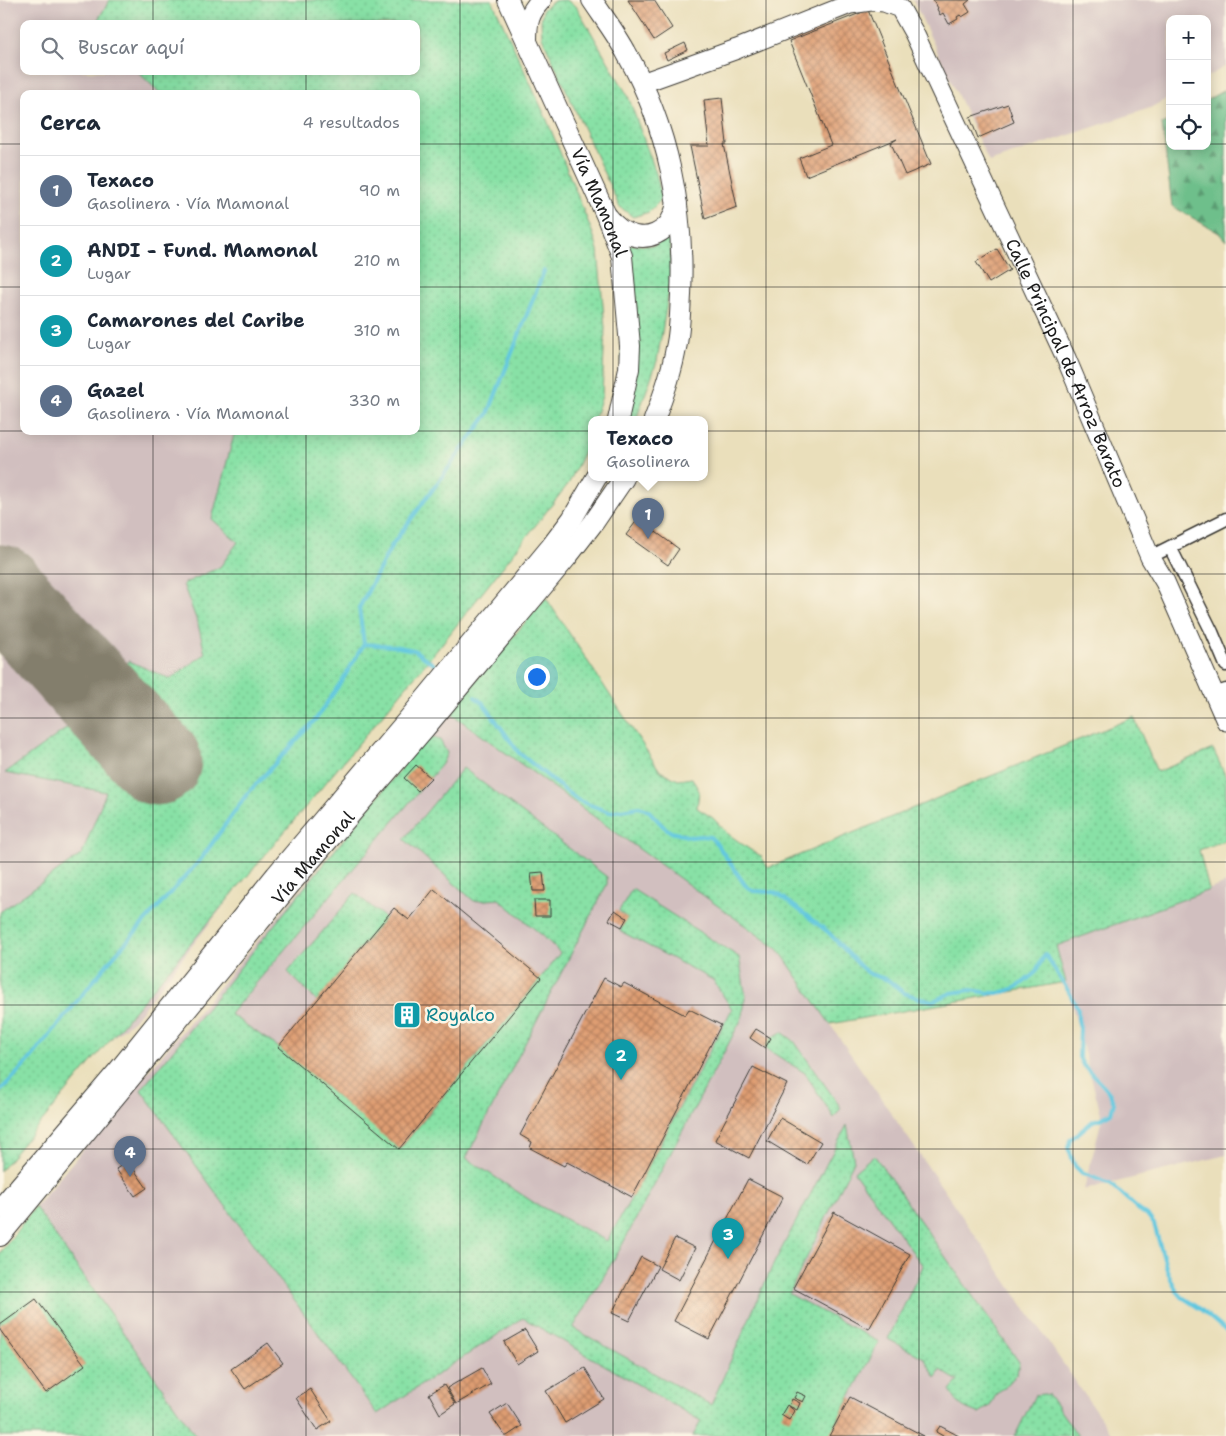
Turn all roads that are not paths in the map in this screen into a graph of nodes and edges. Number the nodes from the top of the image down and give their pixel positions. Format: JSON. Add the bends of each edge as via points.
{"nodes":[{"id":1,"x":508,"y":0,"type":"edge"},
{"id":2,"x":542,"y":0,"type":"edge"},
{"id":3,"x":592,"y":0,"type":"edge"},
{"id":4,"x":898,"y":4,"type":"edge"},
{"id":5,"x":527,"y":40,"type":"junction"},
{"id":6,"x":642,"y":83,"type":"junction"},
{"id":7,"x":677,"y":204,"type":"junction"},
{"id":8,"x":606,"y":214,"type":"junction"},
{"id":9,"x":619,"y":416,"type":"edge"},
{"id":10,"x":655,"y":416,"type":"edge"},
{"id":11,"x":594,"y":481,"type":"edge"},
{"id":12,"x":622,"y":481,"type":"edge"},
{"id":13,"x":1226,"y":519,"type":"edge"},
{"id":14,"x":1170,"y":547,"type":"junction"},
{"id":15,"x":1150,"y":557,"type":"junction"},
{"id":16,"x":1226,"y":665,"type":"edge"},
{"id":17,"x":1220,"y":692,"type":"edge"},
{"id":18,"x":1226,"y":721,"type":"edge"},
{"id":19,"x":0,"y":1210,"type":"edge"},
{"id":20,"x":0,"y":1236,"type":"edge"}],
"edges":[{"from":1,"to":5,"type":"main road","name":"Vía Mamonal"},
{"from":2,"to":5,"type":"main road","via":[[529,18]]},
{"from":3,"to":6,"type":"main road"},
{"from":4,"to":6,"type":"street","name":"Calle Principal de Arroz Barato","via":[[871,1],[850,4]]},
{"from":4,"to":15,"type":"street","name":"Calle Principal de Arroz Barato","via":[[1066,358]]},
{"from":5,"to":8,"type":"main road","name":"Vía Mamonal"},
{"from":6,"to":7,"type":"main road","via":[[658,122]]},
{"from":7,"to":8,"type":"main road","via":[[667,226],[646,236],[622,232]]},
{"from":7,"to":10,"type":"main road","via":[[682,268],[680,310],[676,347]]},
{"from":8,"to":9,"type":"main road","name":"Vía Mamonal","via":[[622,256],[630,346],[629,369]]},
{"from":11,"to":19,"type":"main road","name":"Vía Mamonal","via":[[550,548]]},
{"from":12,"to":20,"type":"main road","name":"Vía Mamonal","via":[[567,557]]},
{"from":13,"to":14,"type":"street"},
{"from":14,"to":15,"type":"street"},
{"from":14,"to":16,"type":"street"},
{"from":15,"to":17,"type":"street","name":"Calle Principal de Arroz Barato"},
{"from":17,"to":18,"type":"street","name":"Calle Principal de Arroz Barato"}]}
